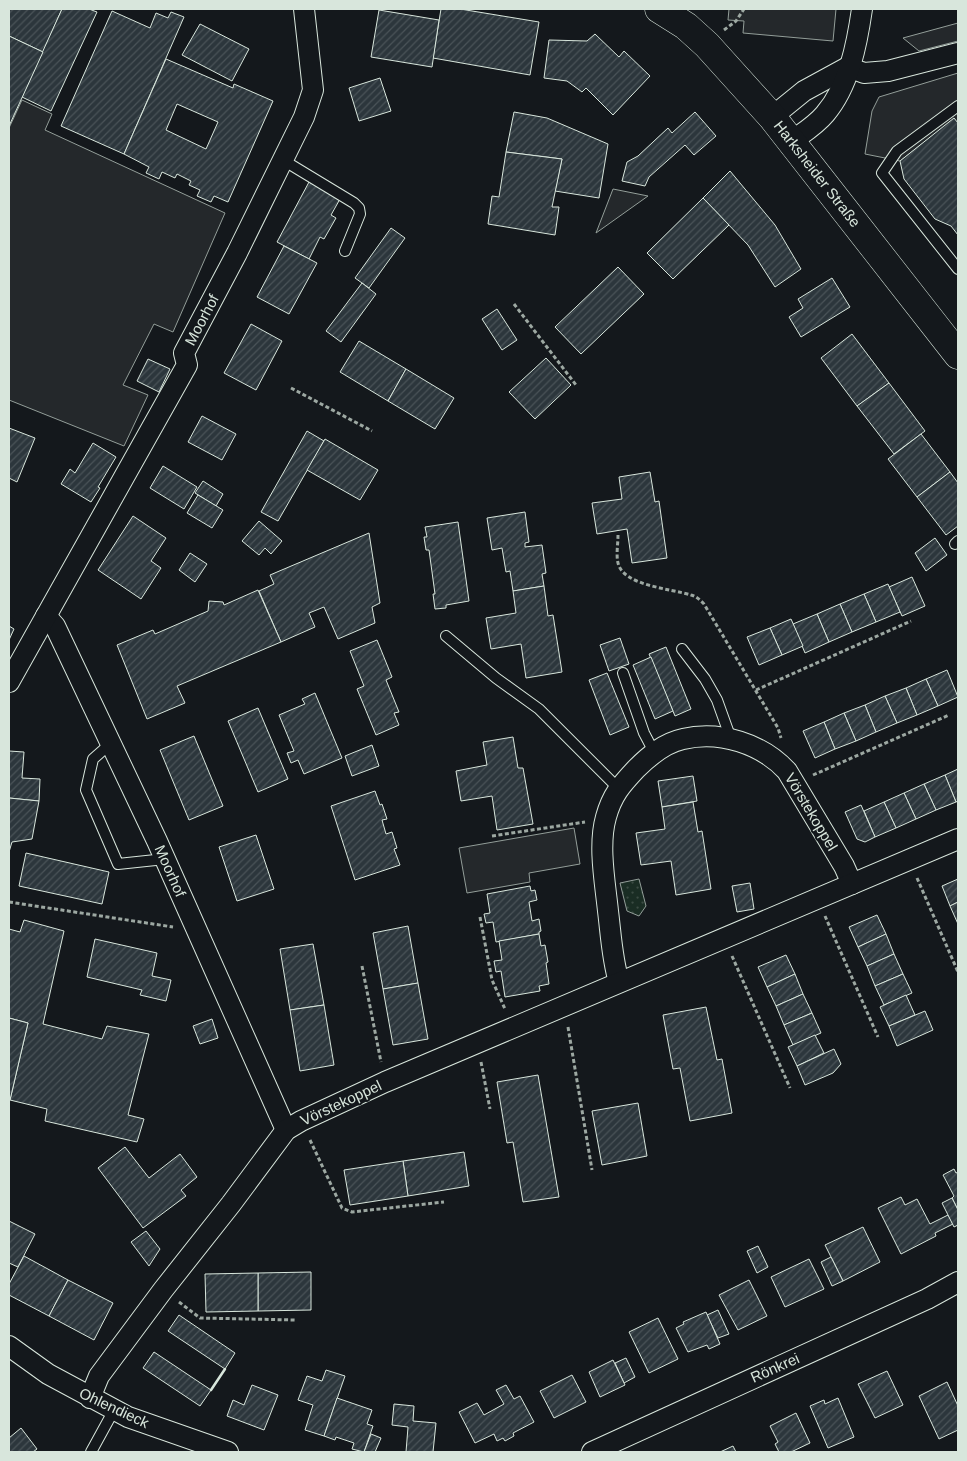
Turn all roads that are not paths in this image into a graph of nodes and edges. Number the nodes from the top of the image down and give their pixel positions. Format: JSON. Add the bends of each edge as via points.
{"nodes":[{"id":1,"x":304,"y":9,"type":"edge"},
{"id":2,"x":659,"y":9,"type":"edge"},
{"id":3,"x":862,"y":9,"type":"edge"},
{"id":4,"x":958,"y":53,"type":"edge"},
{"id":5,"x":848,"y":67,"type":"junction"},
{"id":6,"x":958,"y":106,"type":"edge"},
{"id":7,"x":772,"y":117,"type":"junction"},
{"id":8,"x":792,"y":141,"type":"junction"},
{"id":9,"x":283,"y":160,"type":"junction"},
{"id":10,"x":345,"y":251,"type":"dead end"},
{"id":11,"x":958,"y":269,"type":"edge"},
{"id":12,"x":958,"y":355,"type":"edge"},
{"id":13,"x":46,"y":616,"type":"junction"},
{"id":14,"x":446,"y":636,"type":"dead end"},
{"id":15,"x":682,"y":649,"type":"dead end"},
{"id":16,"x":623,"y":673,"type":"dead end"},
{"id":17,"x":9,"y":682,"type":"edge"},
{"id":18,"x":731,"y":739,"type":"junction"},
{"id":19,"x":110,"y":744,"type":"junction"},
{"id":20,"x":654,"y":752,"type":"junction"},
{"id":21,"x":618,"y":788,"type":"junction"},
{"id":22,"x":958,"y":839,"type":"edge"},
{"id":23,"x":165,"y":858,"type":"junction"},
{"id":24,"x":852,"y":884,"type":"junction"},
{"id":25,"x":619,"y":982,"type":"junction"},
{"id":26,"x":294,"y":1126,"type":"junction"},
{"id":27,"x":958,"y":1282,"type":"edge"},
{"id":28,"x":9,"y":1346,"type":"edge"},
{"id":29,"x":90,"y":1398,"type":"junction"},
{"id":30,"x":114,"y":1410,"type":"junction"},
{"id":31,"x":91,"y":1452,"type":"edge"},
{"id":32,"x":228,"y":1452,"type":"edge"},
{"id":33,"x":592,"y":1452,"type":"edge"}],
"edges":[{"from":1,"to":9,"type":"street","name":"Moorhof","via":[[312,90],[304,117]]},
{"from":2,"to":7,"type":"main road","name":"Harksheider Straße","via":[[686,26],[707,45]]},
{"from":3,"to":5,"type":"street","via":[[856,45]]},
{"from":4,"to":5,"type":"street","via":[[888,71],[864,73]]},
{"from":5,"to":7,"type":"street","via":[[804,91]]},
{"from":5,"to":8,"type":"street","via":[[830,108]]},
{"from":6,"to":11,"type":"lane","via":[[897,151],[882,173]]},
{"from":7,"to":8,"type":"main road","name":"Harksheider Straße"},
{"from":8,"to":12,"type":"main road","name":"Harksheider Straße"},
{"from":9,"to":10,"type":"lane","via":[[359,208],[360,214]]},
{"from":9,"to":13,"type":"street","name":"Moorhof","via":[[184,353],[187,365]]},
{"from":13,"to":17,"type":"street","name":"Moorhof"},
{"from":13,"to":19,"type":"street","name":"Moorhof","via":[[55,626]]},
{"from":14,"to":21,"type":"lane","via":[[539,709]]},
{"from":15,"to":18,"type":"lane","via":[[717,700]]},
{"from":16,"to":20,"type":"lane"},
{"from":18,"to":20,"type":"street","name":"Vörstekoppel","via":[[683,739]]},
{"from":18,"to":24,"type":"street","name":"Vörstekoppel","via":[[745,743],[781,765]]},
{"from":19,"to":23,"type":"street","name":"Moorhof"},
{"from":19,"to":23,"type":"lane","via":[[93,759],[86,790],[118,864]]},
{"from":20,"to":21,"type":"street","name":"Vörstekoppel"},
{"from":21,"to":25,"type":"street","name":"Vörstekoppel","via":[[605,819],[603,848],[614,965]]},
{"from":22,"to":24,"type":"street","name":"Vörstekoppel"},
{"from":23,"to":26,"type":"street","name":"Moorhof","via":[[196,931]]},
{"from":24,"to":25,"type":"street","name":"Vörstekoppel"},
{"from":25,"to":26,"type":"street","name":"Vörstekoppel","via":[[385,1082]]},
{"from":26,"to":29,"type":"street","name":"Vörstekoppel","via":[[163,1290],[99,1376]]},
{"from":27,"to":33,"type":"street","name":"Rönkrei"},
{"from":28,"to":29,"type":"street","name":"Ohlendieck"},
{"from":29,"to":30,"type":"street","name":"Ohlendieck"},
{"from":30,"to":31,"type":"lane"},
{"from":30,"to":32,"type":"street","name":"Ohlendieck"}]}
